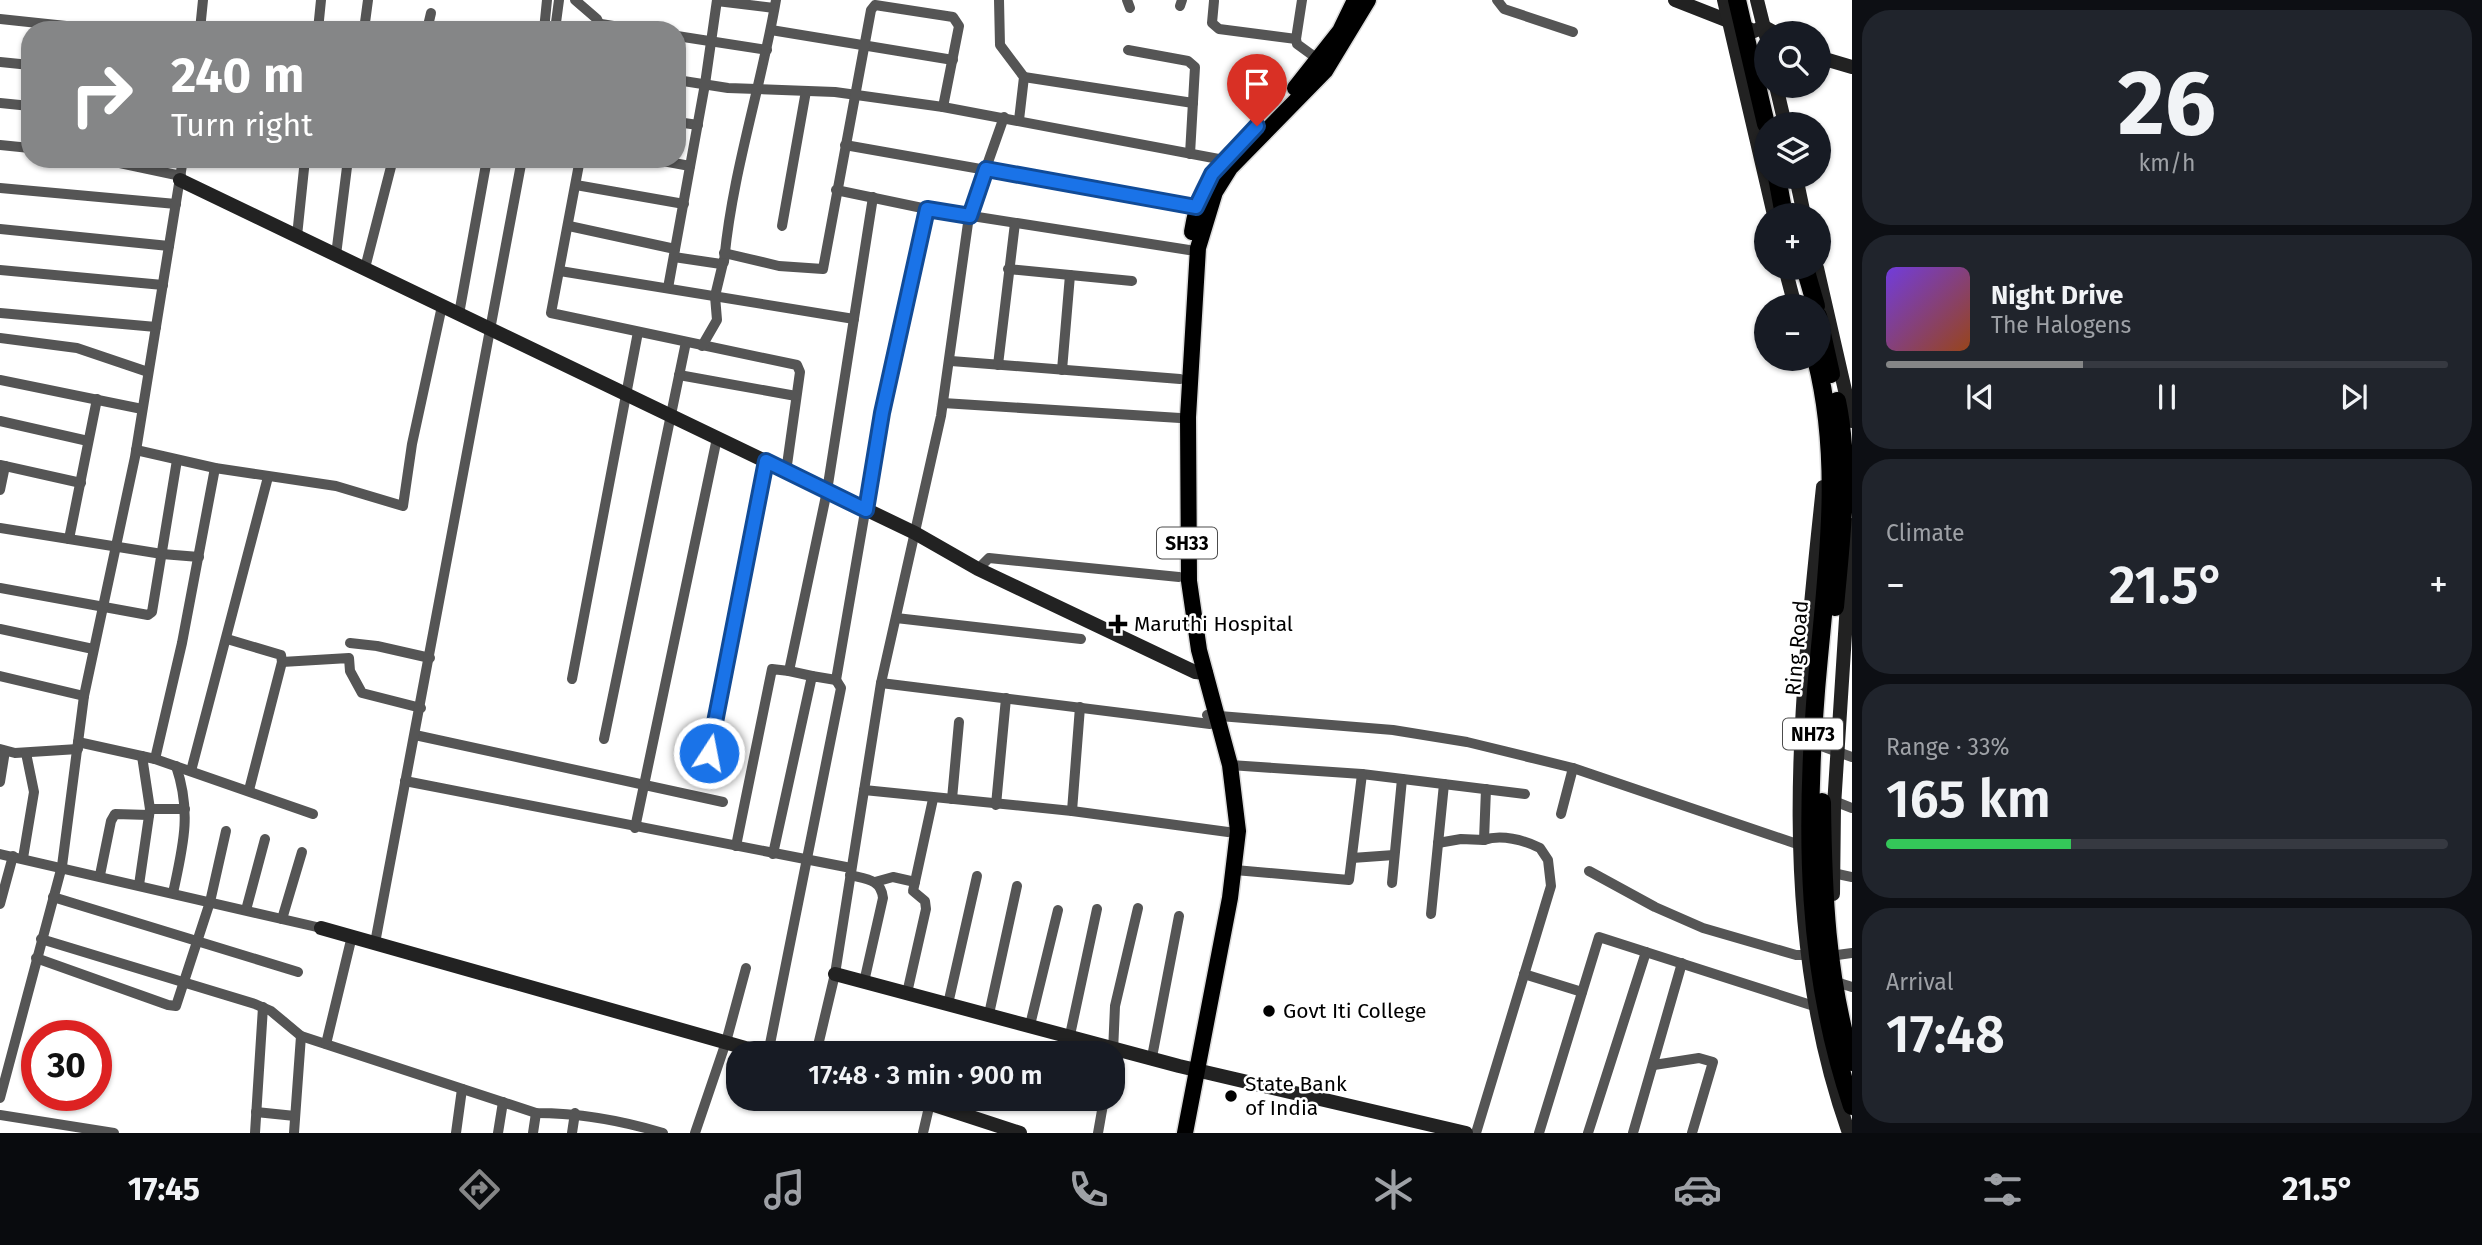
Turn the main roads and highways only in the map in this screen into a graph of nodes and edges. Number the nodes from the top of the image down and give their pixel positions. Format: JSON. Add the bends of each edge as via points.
{"nodes":[{"id":1,"x":1355,"y":0,"type":"edge"},
{"id":2,"x":1368,"y":0,"type":"edge"},
{"id":3,"x":1737,"y":0,"type":"edge"},
{"id":4,"x":1746,"y":0,"type":"edge"},
{"id":5,"x":1754,"y":26,"type":"edge"},
{"id":6,"x":1754,"y":27,"type":"edge"},
{"id":7,"x":1817,"y":371,"type":"edge"},
{"id":8,"x":1830,"y":371,"type":"edge"},
{"id":9,"x":1201,"y":672,"type":"junction"},
{"id":10,"x":1212,"y":718,"type":"junction"},
{"id":11,"x":1824,"y":747,"type":"junction"},
{"id":12,"x":1813,"y":921,"type":"junction"},
{"id":13,"x":1849,"y":1037,"type":"edge"},
{"id":14,"x":1852,"y":1062,"type":"edge"},
{"id":15,"x":1192,"y":1069,"type":"junction"},
{"id":16,"x":1852,"y":1106,"type":"edge"},
{"id":17,"x":1174,"y":1133,"type":"edge"},
{"id":18,"x":1185,"y":1133,"type":"edge"}],
"edges":[{"from":1,"to":9,"type":"main road","number":"SH33","via":[[1319,60],[1212,174],[1196,207],[1180,379],[1179,577],[1186,639]]},
{"from":2,"to":9,"type":"main road","number":"SH33","via":[[1325,71],[1230,168],[1205,218],[1194,296],[1187,542]]},
{"from":3,"to":6,"type":"highway"},
{"from":4,"to":5,"type":"highway"},
{"from":7,"to":11,"type":"highway","name":"Ring Road","number":"NH73","via":[[1828,407],[1832,496],[1814,646]]},
{"from":8,"to":11,"type":"highway","name":"Ring Road","number":"NH73","via":[[1842,425],[1844,495],[1842,577]]},
{"from":9,"to":10,"type":"main road","number":"SH33"},
{"from":10,"to":15,"type":"main road","number":"SH33","via":[[1227,798],[1228,832],[1222,898]]},
{"from":10,"to":15,"type":"main road","number":"SH33","via":[[1230,765],[1236,799],[1235,870]]},
{"from":11,"to":12,"type":"highway","name":"Ring Road","number":"NH73"},
{"from":12,"to":13,"type":"highway","name":"Ring Road","number":"NH73","via":[[1830,956]]},
{"from":12,"to":16,"type":"highway","name":"Ring Road","number":"NH73","via":[[1824,1008]]},
{"from":13,"to":14,"type":"highway","name":"Ring Road","number":"NH73"},
{"from":15,"to":17,"type":"main road","number":"SH33"},
{"from":15,"to":18,"type":"main road","number":"SH33"}]}
